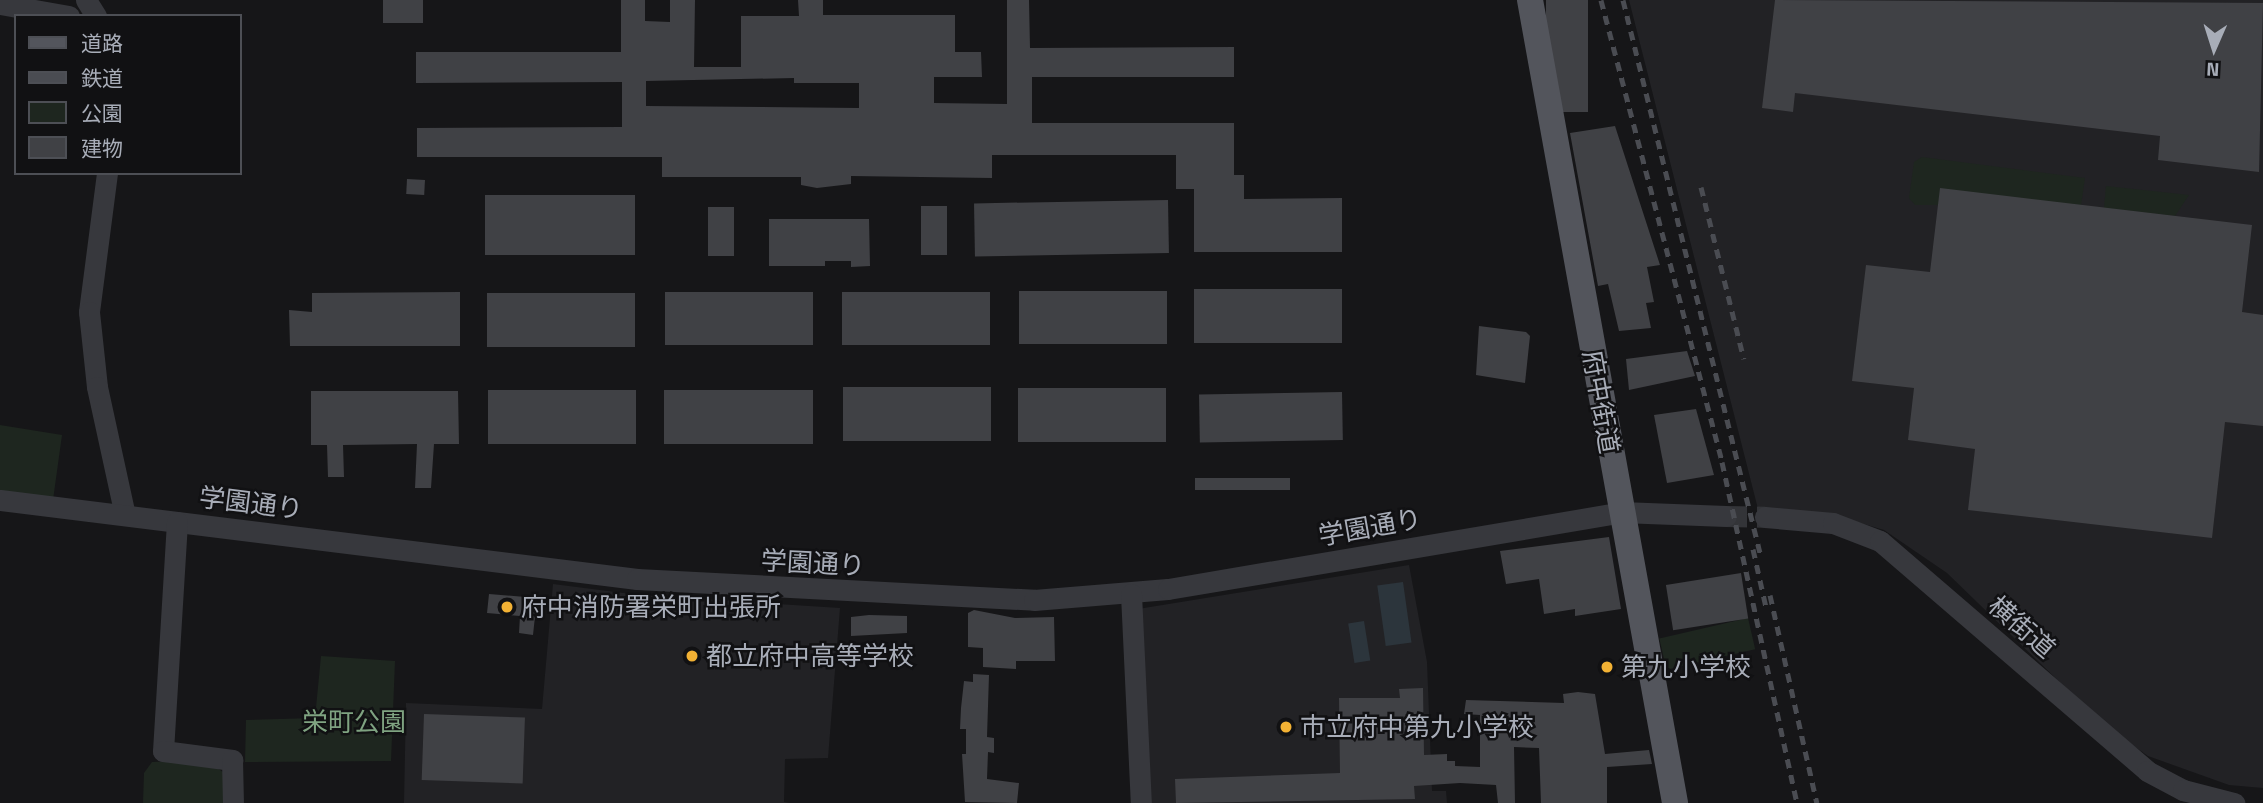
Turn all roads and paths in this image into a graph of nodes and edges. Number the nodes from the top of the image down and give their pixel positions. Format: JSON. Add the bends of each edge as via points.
{"nodes":[{"id":1,"x":1530,"y":0,"type":"edge"},
{"id":2,"x":0,"y":4,"type":"edge"},
{"id":3,"x":58,"y":14,"type":"edge"},
{"id":4,"x":107,"y":175,"type":"edge"},
{"id":5,"x":0,"y":500,"type":"edge"},
{"id":6,"x":1621,"y":512,"type":"junction"},
{"id":7,"x":125,"y":515,"type":"junction"},
{"id":8,"x":1726,"y":516,"type":"tunnel mouth"},
{"id":9,"x":1765,"y":517,"type":"tunnel mouth"},
{"id":10,"x":177,"y":522,"type":"junction"},
{"id":11,"x":1131,"y":594,"type":"junction"},
{"id":12,"x":233,"y":803,"type":"edge"},
{"id":13,"x":1141,"y":803,"type":"edge"},
{"id":14,"x":1675,"y":803,"type":"edge"},
{"id":15,"x":2234,"y":803,"type":"edge"}],
"edges":[{"from":1,"to":6,"type":"main road","name":"府中街道"},
{"from":2,"to":3,"type":"street"},
{"from":4,"to":7,"type":"street","via":[[89,312],[97,387]]},
{"from":5,"to":7,"type":"street","name":"学園通り"},
{"from":6,"to":8,"type":"street"},
{"from":6,"to":11,"type":"street","name":"学園通り"},
{"from":6,"to":14,"type":"main road","name":"府中街道"},
{"from":7,"to":10,"type":"street","name":"学園通り"},
{"from":9,"to":15,"type":"street","name":"横街道","via":[[1833,523],[1880,541],[2147,771],[2183,790]]},
{"from":10,"to":11,"type":"street","name":"学園通り","via":[[702,586],[1034,600]]},
{"from":10,"to":12,"type":"street","via":[[163,751],[232,760]]},
{"from":11,"to":13,"type":"street"}]}
